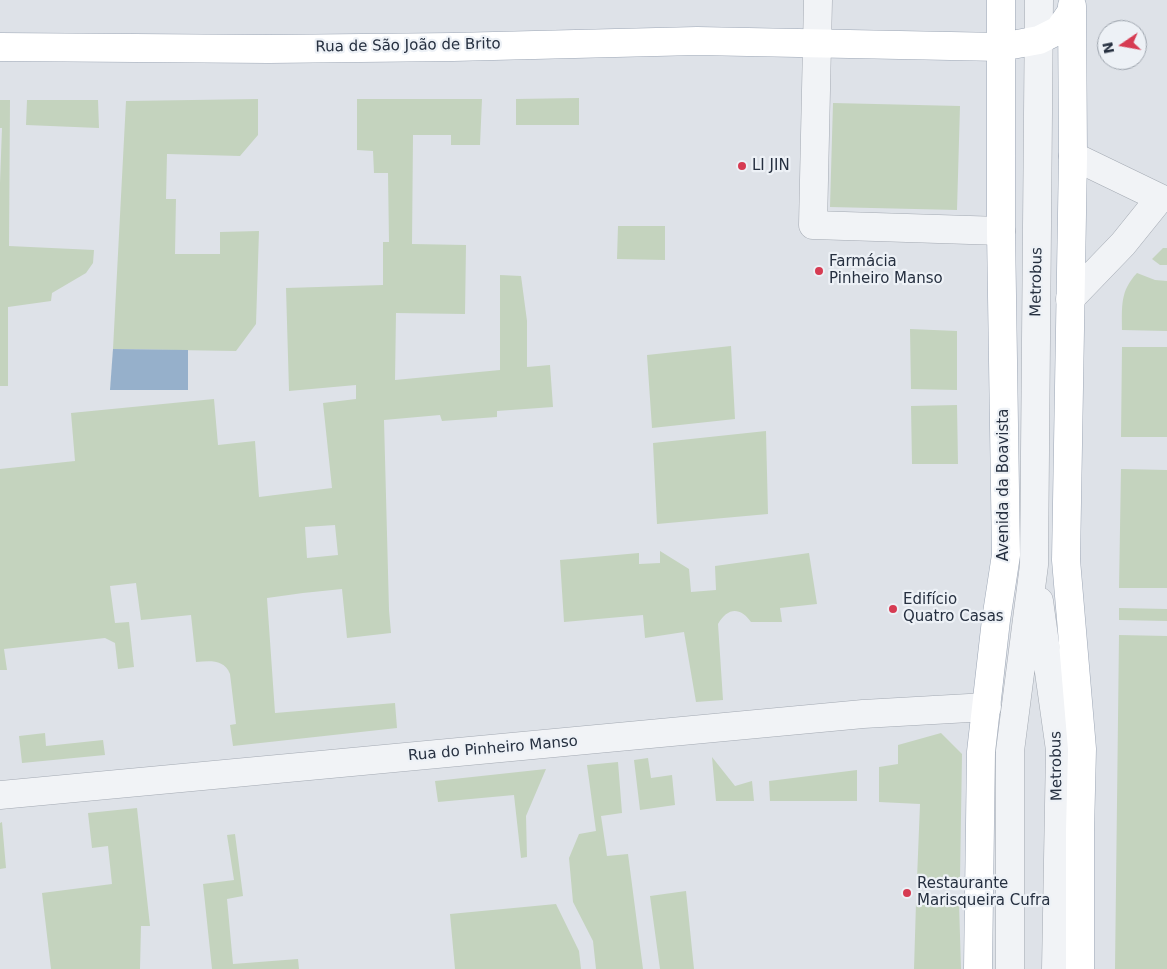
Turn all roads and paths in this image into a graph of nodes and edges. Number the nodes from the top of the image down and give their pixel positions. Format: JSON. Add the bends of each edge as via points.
{"nodes":[{"id":1,"x":818,"y":0,"type":"edge"},
{"id":2,"x":1001,"y":0,"type":"edge"},
{"id":3,"x":1040,"y":0,"type":"edge"},
{"id":4,"x":1072,"y":5,"type":"edge"},
{"id":5,"x":1039,"y":40,"type":"junction"},
{"id":6,"x":817,"y":44,"type":"junction"},
{"id":7,"x":0,"y":47,"type":"edge"},
{"id":8,"x":1001,"y":47,"type":"junction"},
{"id":9,"x":1073,"y":156,"type":"junction"},
{"id":10,"x":1163,"y":194,"type":"edge"},
{"id":11,"x":1001,"y":231,"type":"junction"},
{"id":12,"x":1070,"y":299,"type":"junction"},
{"id":13,"x":1034,"y":565,"type":"junction"},
{"id":14,"x":987,"y":707,"type":"junction"},
{"id":15,"x":0,"y":795,"type":"edge"},
{"id":16,"x":978,"y":969,"type":"edge"},
{"id":17,"x":1010,"y":969,"type":"edge"},
{"id":18,"x":1056,"y":969,"type":"edge"},
{"id":19,"x":1080,"y":969,"type":"edge"}],
"edges":[{"from":1,"to":6,"type":"street"},
{"from":2,"to":8,"type":"main road","name":"Avenida da Boavista"},
{"from":3,"to":5,"type":"street","name":"Metrobus"},
{"from":4,"to":5,"type":"main road","name":"Rua de São João de Brito","via":[[1059,30]]},
{"from":4,"to":9,"type":"main road"},
{"from":5,"to":8,"type":"main road","name":"Rua de São João de Brito"},
{"from":5,"to":13,"type":"street","name":"Metrobus"},
{"from":6,"to":7,"type":"main road","name":"Rua de São João de Brito","via":[[697,41],[268,49]]},
{"from":6,"to":8,"type":"main road","name":"Rua de São João de Brito"},
{"from":6,"to":11,"type":"street","via":[[813,225]]},
{"from":8,"to":11,"type":"main road","name":"Avenida da Boavista"},
{"from":9,"to":10,"type":"street"},
{"from":9,"to":12,"type":"main road"},
{"from":10,"to":12,"type":"street","via":[[1123,244]]},
{"from":11,"to":14,"type":"main road","name":"Avenida da Boavista","via":[[1006,555]]},
{"from":12,"to":19,"type":"main road","via":[[1066,560],[1082,749]]},
{"from":13,"to":17,"type":"street","name":"Metrobus","via":[[1010,751]]},
{"from":13,"to":18,"type":"street","name":"Metrobus","via":[[1060,750]]},
{"from":14,"to":15,"type":"street","name":"Rua do Pinheiro Manso","via":[[863,714]]},
{"from":14,"to":16,"type":"main road","name":"Avenida da Boavista","via":[[981,752]]}]}
